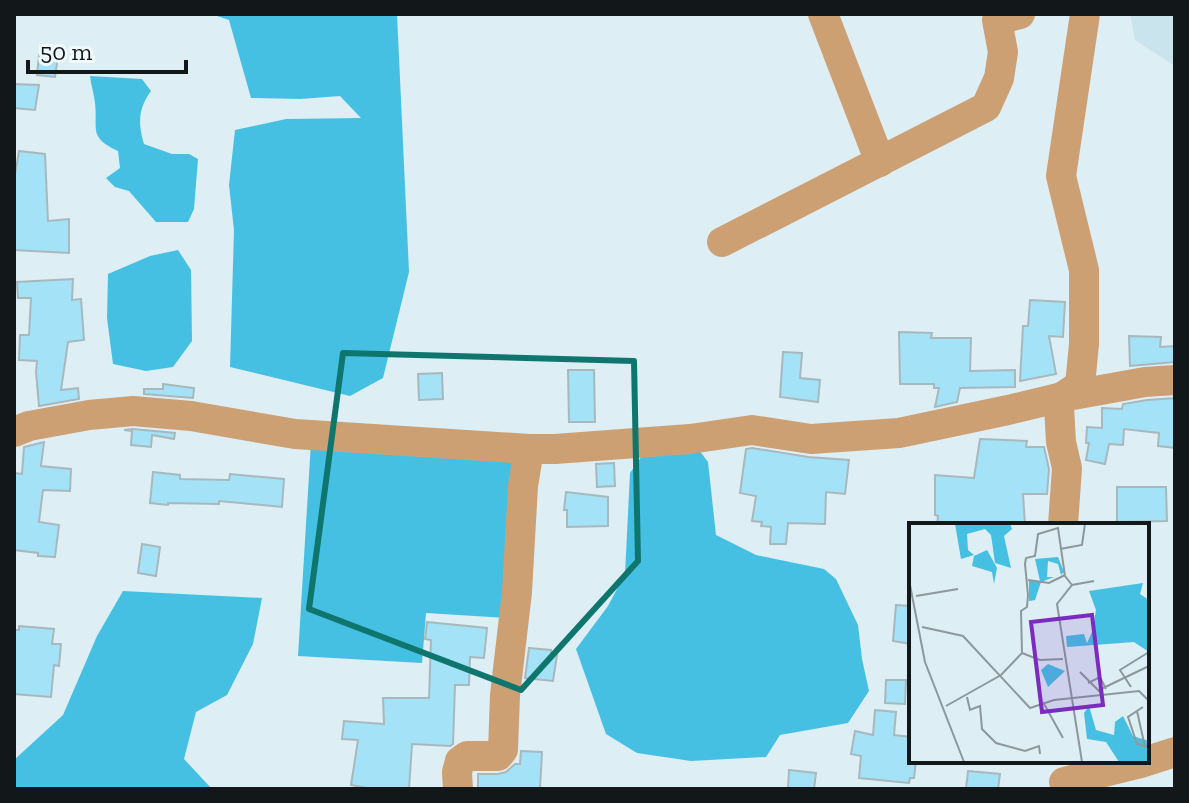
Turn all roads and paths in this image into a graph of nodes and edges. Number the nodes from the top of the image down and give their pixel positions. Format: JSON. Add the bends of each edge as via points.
{"nodes":[{"id":1,"x":823,"y":14,"type":"edge"},
{"id":2,"x":1085,"y":14,"type":"edge"},
{"id":3,"x":1005,"y":16,"type":"edge"},
{"id":4,"x":880,"y":162,"type":"junction"},
{"id":5,"x":722,"y":242,"type":"dead end"},
{"id":6,"x":1175,"y":380,"type":"edge"},
{"id":7,"x":1062,"y":397,"type":"junction"},
{"id":8,"x":14,"y":432,"type":"edge"},
{"id":9,"x":529,"y":449,"type":"junction"},
{"id":10,"x":1063,"y":523,"type":"edge"},
{"id":11,"x":1175,"y":752,"type":"edge"},
{"id":12,"x":1149,"y":760,"type":"edge"},
{"id":13,"x":1141,"y":763,"type":"edge"},
{"id":14,"x":1063,"y":777,"type":"edge"},
{"id":15,"x":458,"y":789,"type":"edge"}],
"edges":[{"from":1,"to":4,"type":"street"},
{"from":2,"to":7,"type":"street","via":[[1061,176],[1084,270],[1084,344],[1080,385]]},
{"from":3,"to":4,"type":"street","via":[[999,78],[986,107]]},
{"from":4,"to":5,"type":"street"},
{"from":6,"to":7,"type":"street"},
{"from":7,"to":9,"type":"street","via":[[899,433],[811,439],[752,430]]},
{"from":7,"to":10,"type":"street","via":[[1060,431],[1067,468]]},
{"from":8,"to":9,"type":"street","via":[[133,411],[295,434]]},
{"from":9,"to":15,"type":"street","via":[[503,750],[498,756],[467,756],[460,761]]},
{"from":11,"to":12,"type":"street"},
{"from":13,"to":14,"type":"street"}]}
